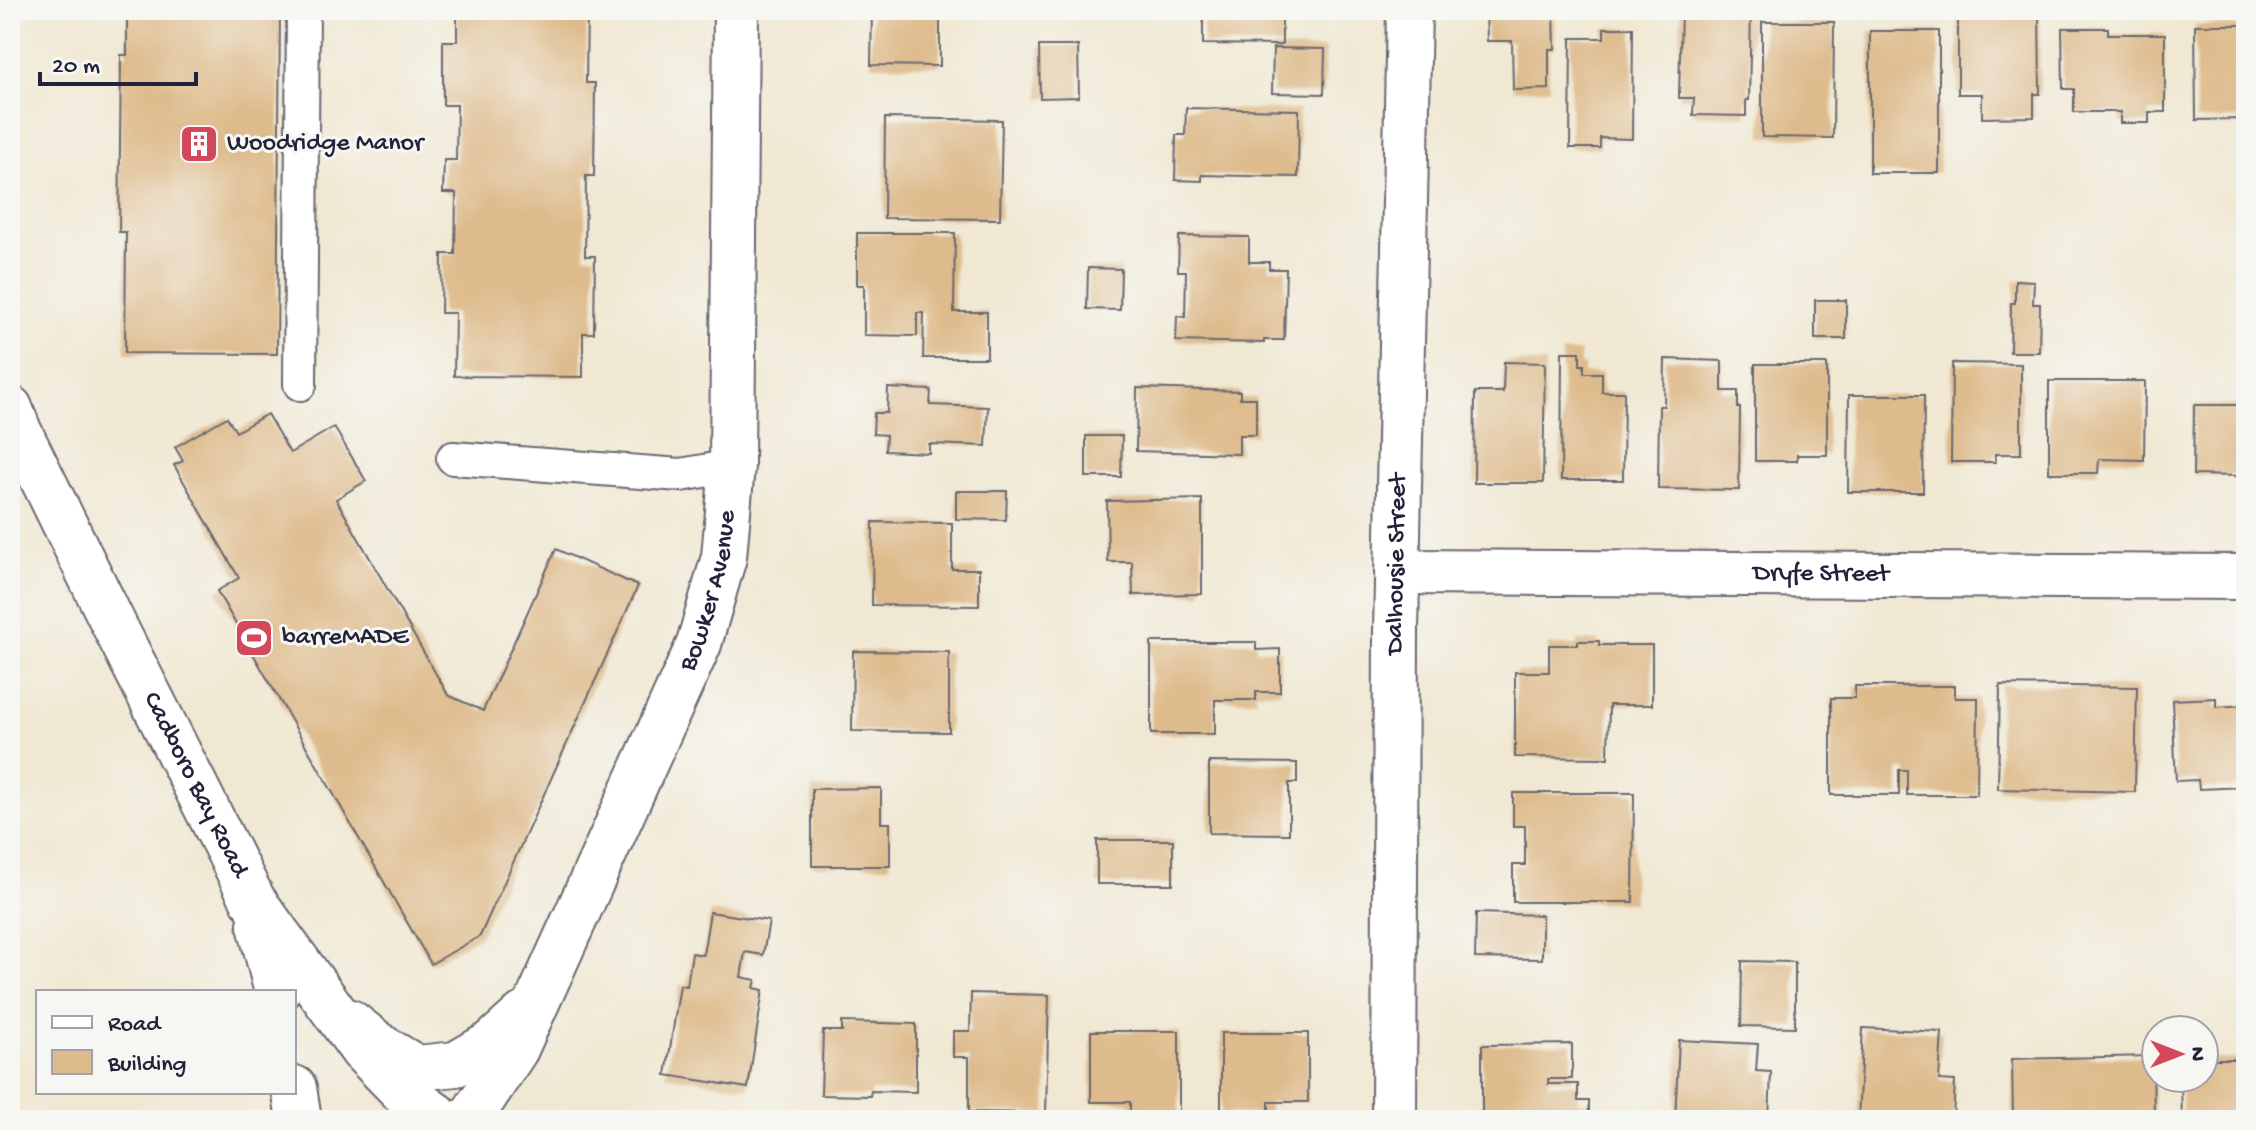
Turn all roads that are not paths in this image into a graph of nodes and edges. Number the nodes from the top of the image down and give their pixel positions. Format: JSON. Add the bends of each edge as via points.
{"nodes":[{"id":1,"x":303,"y":10,"type":"edge"},
{"id":2,"x":736,"y":10,"type":"edge"},
{"id":3,"x":1409,"y":10,"type":"edge"},
{"id":4,"x":300,"y":384,"type":"dead end"},
{"id":5,"x":10,"y":408,"type":"edge"},
{"id":6,"x":453,"y":458,"type":"dead end"},
{"id":7,"x":732,"y":466,"type":"junction"},
{"id":8,"x":1397,"y":572,"type":"junction"},
{"id":9,"x":2246,"y":577,"type":"edge"},
{"id":10,"x":253,"y":900,"type":"junction"},
{"id":11,"x":276,"y":990,"type":"edge"},
{"id":12,"x":536,"y":1003,"type":"junction"},
{"id":13,"x":330,"y":1007,"type":"junction"},
{"id":14,"x":295,"y":1094,"type":"edge"},
{"id":15,"x":299,"y":1120,"type":"edge"},
{"id":16,"x":443,"y":1120,"type":"edge"},
{"id":17,"x":469,"y":1120,"type":"edge"},
{"id":18,"x":1394,"y":1120,"type":"edge"}],
"edges":[{"from":1,"to":4,"type":"lane"},
{"from":2,"to":7,"type":"street","name":"Bowker Avenue"},
{"from":3,"to":8,"type":"street","name":"Dalhousie Street"},
{"from":5,"to":10,"type":"street","name":"Cadboro Bay Road"},
{"from":6,"to":7,"type":"lane","via":[[681,475]]},
{"from":7,"to":12,"type":"street","name":"Bowker Avenue","via":[[724,557],[699,644]]},
{"from":8,"to":9,"type":"street","name":"Dryfe Street"},
{"from":8,"to":18,"type":"street","name":"Dalhousie Street"},
{"from":10,"to":11,"type":"street"},
{"from":10,"to":13,"type":"street","name":"Cadboro Bay Road"},
{"from":12,"to":13,"type":"street","via":[[492,1043],[456,1064],[417,1068]]},
{"from":12,"to":17,"type":"street","name":"Bowker Avenue","via":[[516,1049]]},
{"from":13,"to":16,"type":"street","name":"Cadboro Bay Road","via":[[403,1092]]},
{"from":14,"to":15,"type":"street"}]}
